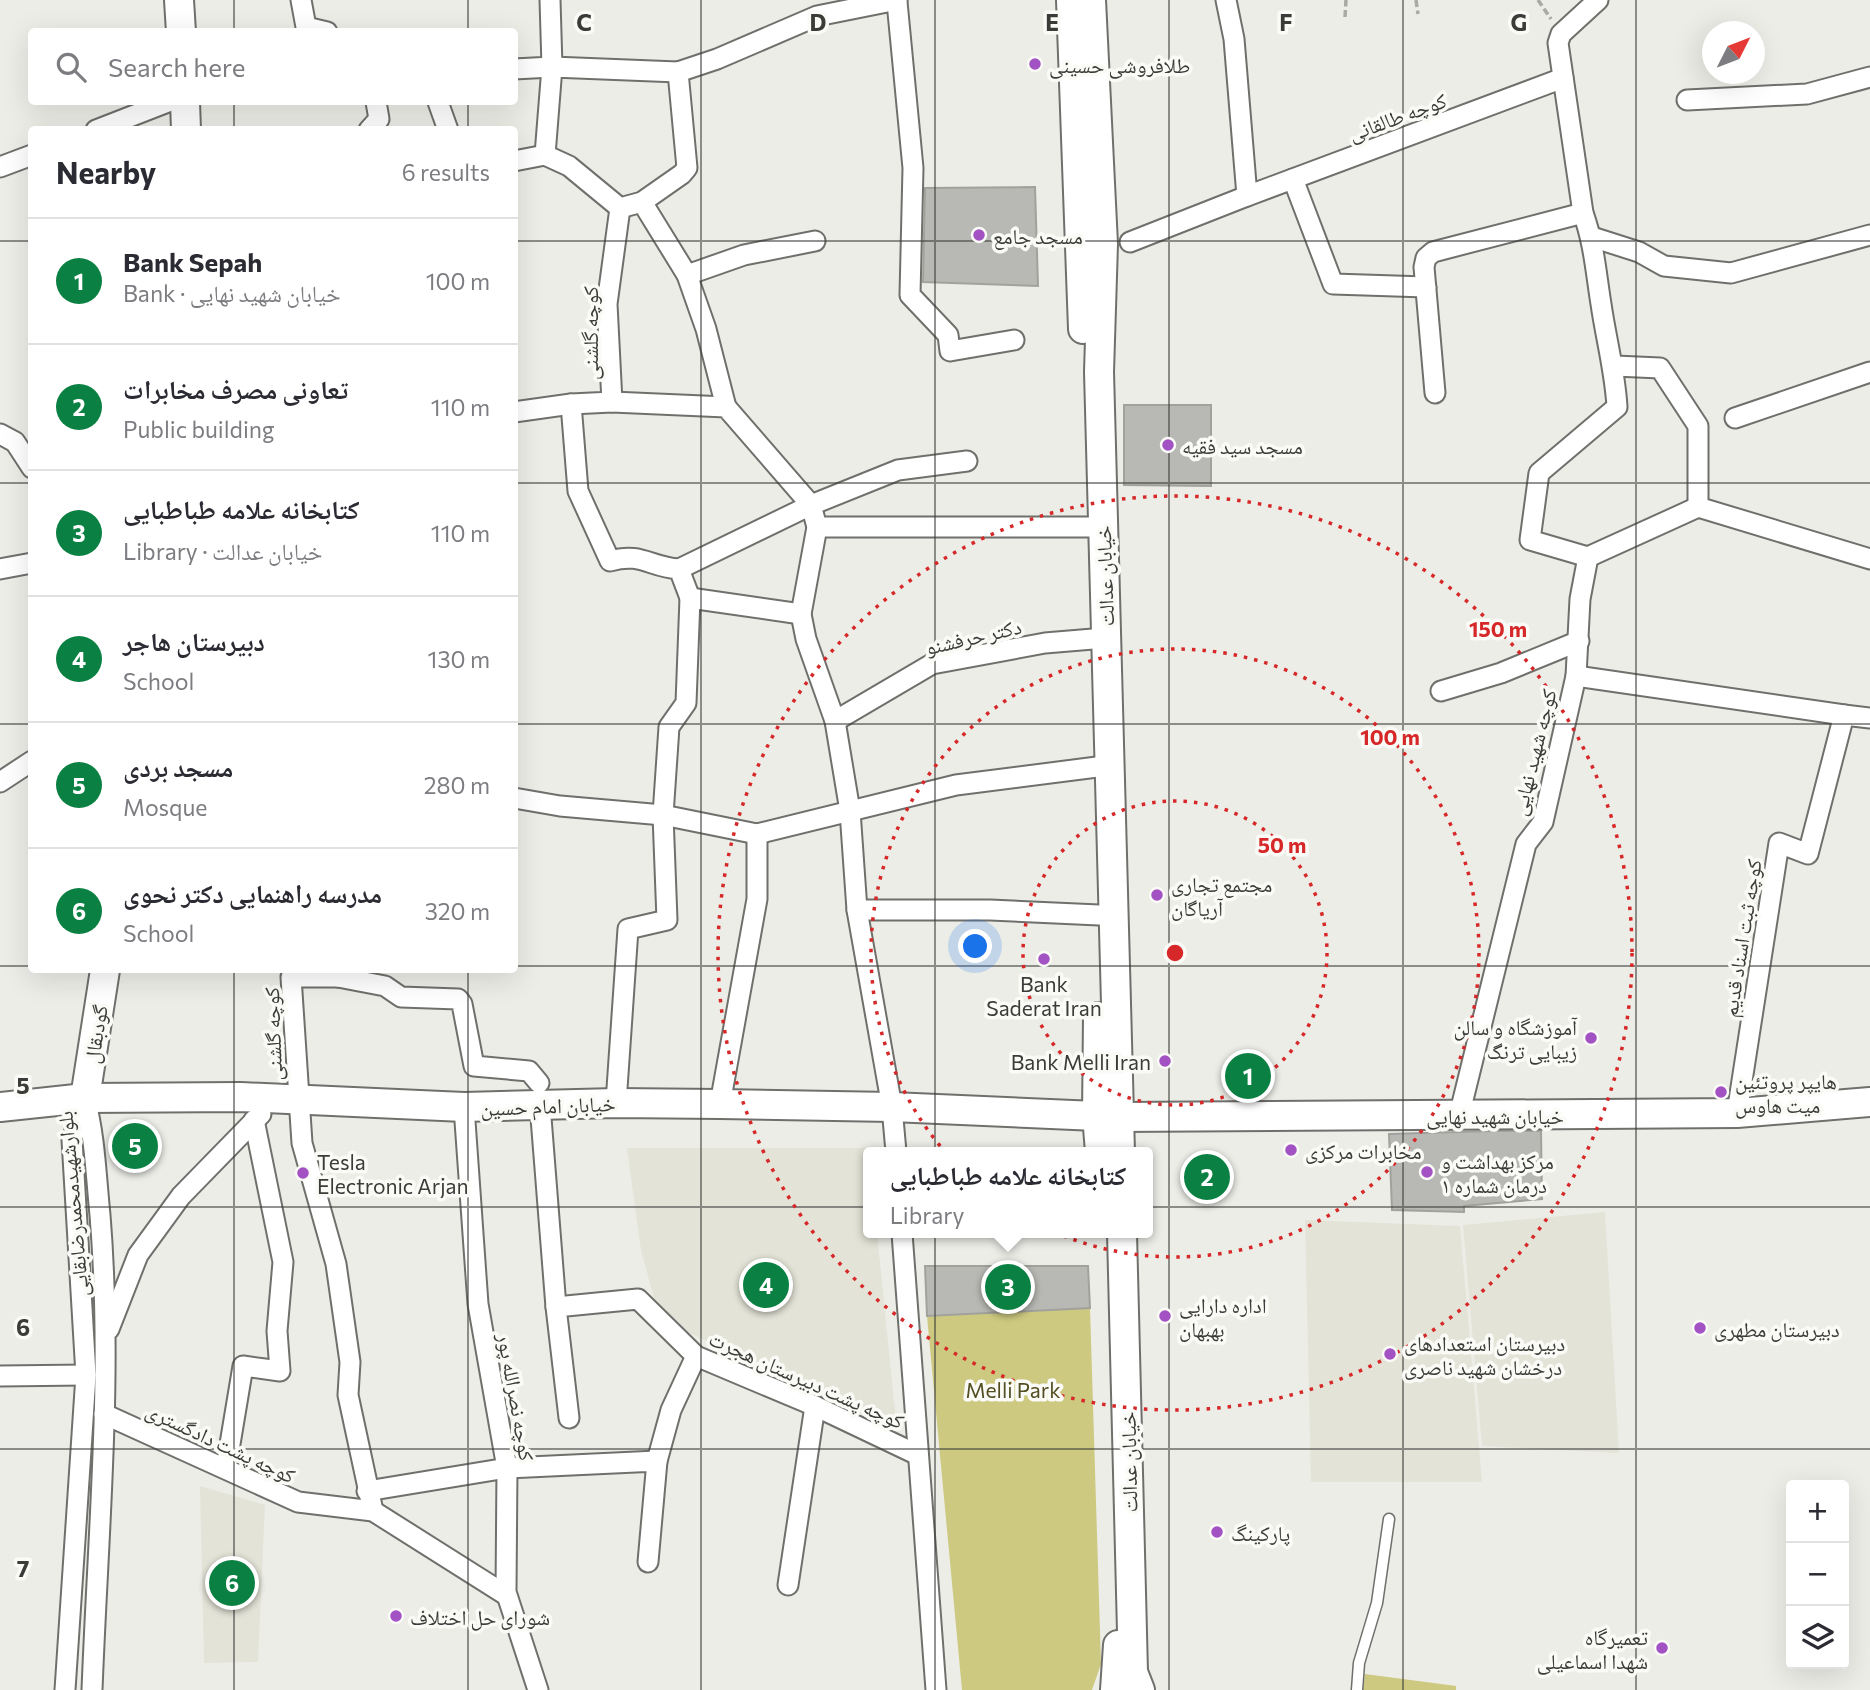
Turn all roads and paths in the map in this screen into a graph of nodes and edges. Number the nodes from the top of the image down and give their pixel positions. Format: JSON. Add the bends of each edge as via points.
{"nodes":[{"id":1,"x":179,"y":0,"type":"edge"},
{"id":2,"x":301,"y":0,"type":"edge"},
{"id":3,"x":550,"y":0,"type":"edge"},
{"id":4,"x":1071,"y":0,"type":"edge"},
{"id":5,"x":1091,"y":0,"type":"edge"},
{"id":6,"x":1226,"y":0,"type":"edge"},
{"id":7,"x":1346,"y":0,"type":"edge"},
{"id":8,"x":1416,"y":0,"type":"edge"},
{"id":9,"x":1598,"y":0,"type":"edge"},
{"id":10,"x":897,"y":1,"type":"edge"},
{"id":11,"x":1418,"y":14,"type":"dead end"},
{"id":12,"x":1345,"y":17,"type":"dead end"},
{"id":13,"x":181,"y":28,"type":"edge"},
{"id":14,"x":302,"y":28,"type":"edge"},
{"id":15,"x":552,"y":67,"type":"junction"},
{"id":16,"x":518,"y":69,"type":"edge"},
{"id":17,"x":678,"y":72,"type":"junction"},
{"id":18,"x":1870,"y":77,"type":"edge"},
{"id":19,"x":1563,"y":78,"type":"junction"},
{"id":20,"x":1687,"y":100,"type":"dead end"},
{"id":21,"x":160,"y":105,"type":"edge"},
{"id":22,"x":186,"y":105,"type":"edge"},
{"id":23,"x":377,"y":105,"type":"edge"},
{"id":24,"x":439,"y":105,"type":"edge"},
{"id":25,"x":106,"y":126,"type":"edge"},
{"id":26,"x":186,"y":126,"type":"edge"},
{"id":27,"x":373,"y":126,"type":"edge"},
{"id":28,"x":447,"y":126,"type":"edge"},
{"id":29,"x":545,"y":155,"type":"junction"},
{"id":30,"x":28,"y":156,"type":"edge"},
{"id":31,"x":518,"y":160,"type":"edge"},
{"id":32,"x":0,"y":167,"type":"edge"},
{"id":33,"x":1293,"y":179,"type":"junction"},
{"id":34,"x":1247,"y":196,"type":"junction"},
{"id":35,"x":642,"y":202,"type":"junction"},
{"id":36,"x":620,"y":208,"type":"junction"},
{"id":37,"x":1583,"y":213,"type":"junction"},
{"id":38,"x":1870,"y":235,"type":"edge"},
{"id":39,"x":1592,"y":237,"type":"junction"},
{"id":40,"x":815,"y":241,"type":"dead end"},
{"id":41,"x":1130,"y":242,"type":"dead end"},
{"id":42,"x":687,"y":275,"type":"junction"},
{"id":43,"x":1426,"y":287,"type":"junction"},
{"id":44,"x":1014,"y":340,"type":"dead end"},
{"id":45,"x":1615,"y":366,"type":"junction"},
{"id":46,"x":1870,"y":372,"type":"edge"},
{"id":47,"x":1435,"y":393,"type":"dead end"},
{"id":48,"x":612,"y":402,"type":"junction"},
{"id":49,"x":571,"y":404,"type":"junction"},
{"id":50,"x":726,"y":407,"type":"junction"},
{"id":51,"x":518,"y":411,"type":"edge"},
{"id":52,"x":1735,"y":418,"type":"dead end"},
{"id":53,"x":0,"y":434,"type":"edge"},
{"id":54,"x":967,"y":461,"type":"dead end"},
{"id":55,"x":28,"y":462,"type":"edge"},
{"id":56,"x":811,"y":505,"type":"junction"},
{"id":57,"x":1698,"y":507,"type":"junction"},
{"id":58,"x":817,"y":527,"type":"junction"},
{"id":59,"x":1089,"y":527,"type":"junction"},
{"id":60,"x":1588,"y":557,"type":"junction"},
{"id":61,"x":1870,"y":559,"type":"edge"},
{"id":62,"x":28,"y":564,"type":"edge"},
{"id":63,"x":0,"y":569,"type":"edge"},
{"id":64,"x":680,"y":569,"type":"junction"},
{"id":65,"x":690,"y":598,"type":"junction"},
{"id":66,"x":801,"y":614,"type":"junction"},
{"id":67,"x":1093,"y":639,"type":"junction"},
{"id":68,"x":1579,"y":641,"type":"junction"},
{"id":69,"x":1576,"y":676,"type":"junction"},
{"id":70,"x":1441,"y":691,"type":"dead end"},
{"id":71,"x":1844,"y":715,"type":"junction"},
{"id":72,"x":1870,"y":718,"type":"edge"},
{"id":73,"x":835,"y":721,"type":"junction"},
{"id":74,"x":28,"y":764,"type":"edge"},
{"id":75,"x":1097,"y":767,"type":"junction"},
{"id":76,"x":0,"y":782,"type":"edge"},
{"id":77,"x":518,"y":800,"type":"edge"},
{"id":78,"x":850,"y":811,"type":"junction"},
{"id":79,"x":663,"y":815,"type":"junction"},
{"id":80,"x":757,"y":834,"type":"junction"},
{"id":81,"x":857,"y":910,"type":"junction"},
{"id":82,"x":1099,"y":915,"type":"junction"},
{"id":83,"x":104,"y":973,"type":"edge"},
{"id":84,"x":290,"y":973,"type":"edge"},
{"id":85,"x":340,"y":973,"type":"edge"},
{"id":86,"x":540,"y":1094,"type":"junction"},
{"id":87,"x":85,"y":1098,"type":"junction"},
{"id":88,"x":287,"y":1101,"type":"junction"},
{"id":89,"x":1870,"y":1102,"type":"edge"},
{"id":90,"x":616,"y":1103,"type":"junction"},
{"id":91,"x":720,"y":1104,"type":"junction"},
{"id":92,"x":0,"y":1107,"type":"edge"},
{"id":93,"x":892,"y":1107,"type":"junction"},
{"id":94,"x":464,"y":1108,"type":"junction"},
{"id":95,"x":1737,"y":1113,"type":"junction"},
{"id":96,"x":1108,"y":1116,"type":"junction"},
{"id":97,"x":1459,"y":1116,"type":"junction"},
{"id":98,"x":254,"y":1120,"type":"junction"},
{"id":99,"x":896,"y":1147,"type":"edge"},
{"id":100,"x":1101,"y":1147,"type":"edge"},
{"id":101,"x":1118,"y":1147,"type":"edge"},
{"id":102,"x":902,"y":1238,"type":"edge"},
{"id":103,"x":1107,"y":1238,"type":"edge"},
{"id":104,"x":1122,"y":1238,"type":"edge"},
{"id":105,"x":556,"y":1307,"type":"junction"},
{"id":106,"x":105,"y":1340,"type":"junction"},
{"id":107,"x":696,"y":1356,"type":"junction"},
{"id":108,"x":86,"y":1375,"type":"junction"},
{"id":109,"x":0,"y":1376,"type":"edge"},
{"id":110,"x":815,"y":1406,"type":"junction"},
{"id":111,"x":104,"y":1413,"type":"junction"},
{"id":112,"x":569,"y":1418,"type":"dead end"},
{"id":113,"x":918,"y":1455,"type":"junction"},
{"id":114,"x":657,"y":1461,"type":"junction"},
{"id":115,"x":226,"y":1468,"type":"junction"},
{"id":116,"x":507,"y":1468,"type":"junction"},
{"id":117,"x":367,"y":1491,"type":"junction"},
{"id":118,"x":373,"y":1511,"type":"junction"},
{"id":119,"x":1389,"y":1519,"type":"dead end"},
{"id":120,"x":648,"y":1562,"type":"dead end"},
{"id":121,"x":788,"y":1585,"type":"dead end"},
{"id":122,"x":506,"y":1595,"type":"junction"},
{"id":123,"x":65,"y":1690,"type":"edge"},
{"id":124,"x":92,"y":1690,"type":"edge"},
{"id":125,"x":538,"y":1690,"type":"edge"},
{"id":126,"x":936,"y":1690,"type":"edge"},
{"id":127,"x":1115,"y":1690,"type":"edge"},
{"id":128,"x":1140,"y":1690,"type":"edge"},
{"id":129,"x":1357,"y":1690,"type":"edge"}],
"edges":[{"from":1,"to":13,"type":"main road"},
{"from":2,"to":14,"type":"street"},
{"from":3,"to":15,"type":"street"},
{"from":4,"to":59,"type":"main road","name":"خیابان عدالت"},
{"from":5,"to":96,"type":"main road","name":"خیابان عدالت","via":[[1103,244],[1098,372]]},
{"from":6,"to":34,"type":"street","via":[[1234,39]]},
{"from":7,"to":12,"type":"path"},
{"from":8,"to":11,"type":"path"},
{"from":9,"to":19,"type":"street","via":[[1561,34]]},
{"from":10,"to":17,"type":"street","via":[[817,16]]},
{"from":10,"to":44,"type":"street","via":[[913,168],[910,295],[948,335],[950,351]]},
{"from":15,"to":16,"type":"street"},
{"from":15,"to":17,"type":"street"},
{"from":15,"to":29,"type":"street"},
{"from":17,"to":35,"type":"street","via":[[687,168]]},
{"from":18,"to":20,"type":"street","via":[[1807,94]]},
{"from":19,"to":33,"type":"street","name":"کوچه طالقانی"},
{"from":19,"to":37,"type":"street"},
{"from":21,"to":25,"type":"street"},
{"from":22,"to":26,"type":"main road"},
{"from":23,"to":27,"type":"street","via":[[379,119]]},
{"from":24,"to":28,"type":"street"},
{"from":29,"to":31,"type":"street"},
{"from":29,"to":36,"type":"street","via":[[569,166]]},
{"from":30,"to":32,"type":"street"},
{"from":33,"to":34,"type":"street","name":"کوچه طالقانی"},
{"from":33,"to":43,"type":"street","via":[[1333,284]]},
{"from":34,"to":41,"type":"street","name":"کوچه طالقانی"},
{"from":35,"to":36,"type":"street"},
{"from":35,"to":42,"type":"street"},
{"from":36,"to":48,"type":"street","name":"کوچه گلشنی","via":[[607,304]]},
{"from":37,"to":39,"type":"street"},
{"from":37,"to":43,"type":"street","via":[[1433,252],[1424,267]]},
{"from":38,"to":39,"type":"street","via":[[1731,273],[1664,266],[1639,252]]},
{"from":39,"to":45,"type":"street","via":[[1601,308]]},
{"from":40,"to":42,"type":"street","via":[[744,255]]},
{"from":42,"to":50,"type":"street"},
{"from":43,"to":47,"type":"street"},
{"from":45,"to":57,"type":"street","via":[[1660,368],[1698,426]]},
{"from":45,"to":60,"type":"street","via":[[1617,407],[1539,472],[1530,540]]},
{"from":46,"to":52,"type":"street"},
{"from":48,"to":49,"type":"street","name":"کوچه گلشنی"},
{"from":48,"to":50,"type":"street"},
{"from":49,"to":51,"type":"street","name":"کوچه گلشنی"},
{"from":49,"to":64,"type":"street","via":[[578,491],[610,561],[632,556]]},
{"from":50,"to":56,"type":"street"},
{"from":53,"to":55,"type":"street","via":[[15,442]]},
{"from":54,"to":56,"type":"street","via":[[898,470]]},
{"from":56,"to":58,"type":"street"},
{"from":56,"to":64,"type":"street"},
{"from":57,"to":60,"type":"street"},
{"from":57,"to":61,"type":"street"},
{"from":58,"to":59,"type":"street"},
{"from":58,"to":66,"type":"street"},
{"from":59,"to":67,"type":"main road","name":"خیابان عدالت"},
{"from":60,"to":68,"type":"street","name":"کوچه شهید نهایی"},
{"from":62,"to":63,"type":"street"},
{"from":64,"to":65,"type":"street"},
{"from":65,"to":66,"type":"street"},
{"from":65,"to":79,"type":"street","via":[[686,703],[669,727]]},
{"from":66,"to":73,"type":"street"},
{"from":67,"to":73,"type":"street","name":"دکتر حرفشنو","via":[[932,664]]},
{"from":67,"to":75,"type":"main road","name":"خیابان عدالت"},
{"from":68,"to":69,"type":"street","name":"کوچه شهید نهایی"},
{"from":68,"to":70,"type":"street","via":[[1501,673]]},
{"from":69,"to":71,"type":"street"},
{"from":69,"to":97,"type":"street","name":"کوچه شهید نهایی","via":[[1543,822],[1526,844]]},
{"from":71,"to":72,"type":"street"},
{"from":71,"to":95,"type":"street","name":"کوچه ثبت اسناد قدیم","via":[[1808,853],[1779,844]]},
{"from":73,"to":78,"type":"street"},
{"from":74,"to":76,"type":"street"},
{"from":75,"to":78,"type":"street","via":[[956,785]]},
{"from":75,"to":82,"type":"main road","name":"خیابان عدالت"},
{"from":77,"to":79,"type":"street"},
{"from":78,"to":80,"type":"street"},
{"from":78,"to":81,"type":"street"},
{"from":79,"to":80,"type":"street"},
{"from":79,"to":90,"type":"street","via":[[667,920],[628,929]]},
{"from":80,"to":91,"type":"street","via":[[757,899]]},
{"from":81,"to":82,"type":"street","via":[[990,909]]},
{"from":81,"to":93,"type":"street"},
{"from":82,"to":96,"type":"main road","name":"خیابان عدالت"},
{"from":83,"to":87,"type":"main road","name":"گودبقال"},
{"from":84,"to":85,"type":"street","name":"کوچه گلشنی"},
{"from":84,"to":88,"type":"street","name":"کوچه گلشنی"},
{"from":85,"to":86,"type":"street","name":"کوچه گلشنی","via":[[385,986],[401,996],[458,999],[474,1066],[529,1071]]},
{"from":86,"to":90,"type":"main road","name":"خیابان امام حسین"},
{"from":86,"to":94,"type":"main road","name":"خیابان امام حسین"},
{"from":86,"to":105,"type":"street"},
{"from":87,"to":88,"type":"main road","name":"خیابان امام حسین"},
{"from":87,"to":92,"type":"main road","name":"خیابان امام حسین"},
{"from":87,"to":106,"type":"street","name":"بلوارشهیدمحمدرضابقایی","via":[[92,1125],[103,1255]]},
{"from":87,"to":108,"type":"street","name":"بلوارشهیدمحمدرضابقایی","via":[[72,1140]]},
{"from":88,"to":94,"type":"main road","name":"خیابان امام حسین"},
{"from":88,"to":98,"type":"street"},
{"from":88,"to":117,"type":"street","via":[[336,1264],[350,1362],[348,1395]]},
{"from":89,"to":95,"type":"main road","name":"خیابان شهید نهایی"},
{"from":90,"to":91,"type":"main road","name":"خیابان امام حسین"},
{"from":91,"to":93,"type":"main road","name":"خیابان امام حسین"},
{"from":93,"to":96,"type":"main road","name":"خیابان امام حسین"},
{"from":93,"to":99,"type":"street"},
{"from":94,"to":116,"type":"street","name":"کوچه نصرالله پور","via":[[478,1304]]},
{"from":95,"to":97,"type":"main road","name":"خیابان شهید نهایی"},
{"from":96,"to":97,"type":"main road","name":"خیابان شهید نهایی"},
{"from":96,"to":100,"type":"main road","name":"خیابان عدالت"},
{"from":96,"to":101,"type":"main road","name":"خیابان عدالت"},
{"from":98,"to":106,"type":"street","via":[[181,1196],[138,1255]]},
{"from":98,"to":115,"type":"street","via":[[283,1262],[277,1331],[280,1371],[243,1366]]},
{"from":102,"to":113,"type":"street"},
{"from":103,"to":127,"type":"main road","name":"خیابان عدالت","via":[[1119,1625]]},
{"from":104,"to":128,"type":"main road","name":"خیابان عدالت","via":[[1133,1672]]},
{"from":105,"to":107,"type":"street","name":"کوچه پشت دبیرستان هجرت","via":[[638,1299]]},
{"from":105,"to":112,"type":"street"},
{"from":106,"to":111,"type":"street","name":"بلوارشهیدمحمدرضابقایی"},
{"from":107,"to":110,"type":"street","name":"کوچه پشت دبیرستان هجرت"},
{"from":107,"to":114,"type":"street","via":[[671,1410]]},
{"from":108,"to":109,"type":"street"},
{"from":108,"to":123,"type":"street","name":"بلوارشهیدمحمدرضابقایی"},
{"from":110,"to":113,"type":"street","name":"کوچه پشت دبیرستان هجرت"},
{"from":110,"to":121,"type":"street"},
{"from":111,"to":115,"type":"street","name":"کوچه پشت دادگستری"},
{"from":111,"to":124,"type":"street","name":"بلوارشهیدمحمدرضابقایی"},
{"from":113,"to":126,"type":"street"},
{"from":114,"to":116,"type":"street"},
{"from":114,"to":120,"type":"street"},
{"from":115,"to":118,"type":"street","name":"کوچه پشت دادگستری","via":[[298,1502]]},
{"from":116,"to":117,"type":"street"},
{"from":116,"to":122,"type":"street","name":"کوچه نصرالله پور"},
{"from":117,"to":118,"type":"street"},
{"from":118,"to":122,"type":"street","name":"کوچه پشت دادگستری"},
{"from":119,"to":129,"type":"lane","via":[[1377,1603],[1359,1663]]},
{"from":122,"to":125,"type":"street","name":"کوچه نصرالله پور"}]}
